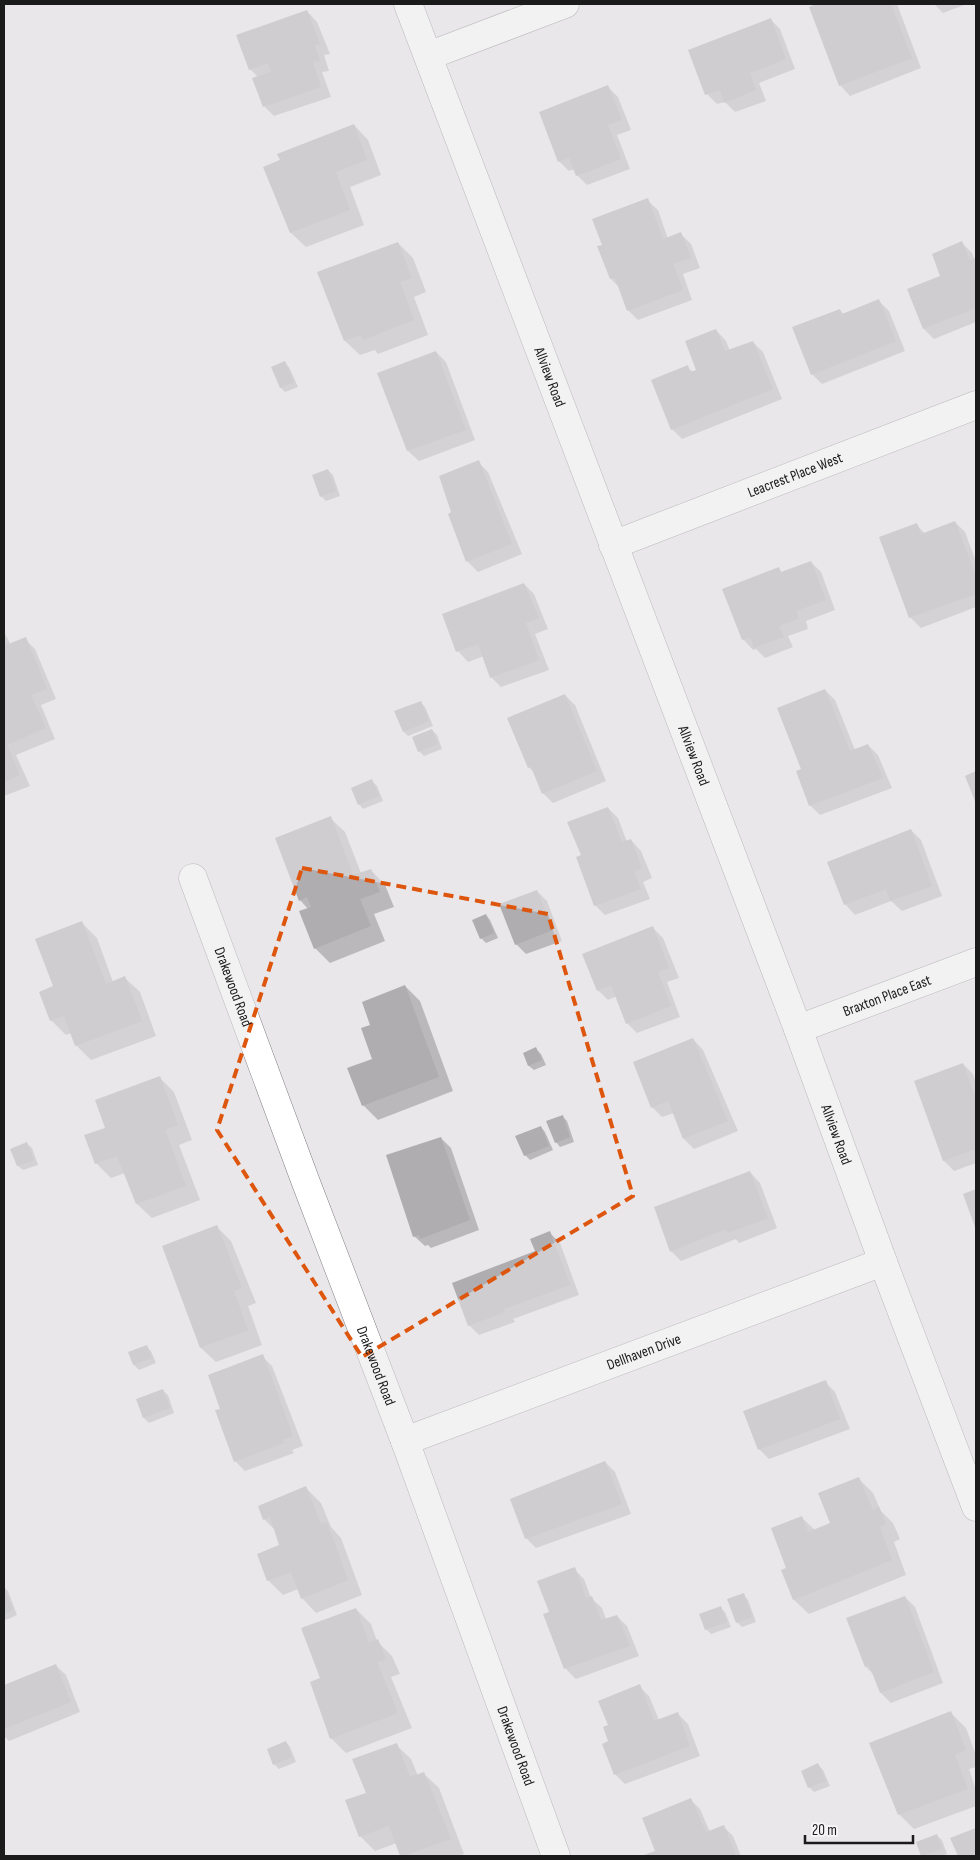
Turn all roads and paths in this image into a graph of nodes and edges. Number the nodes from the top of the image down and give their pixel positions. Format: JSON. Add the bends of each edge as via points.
{"nodes":[{"id":1,"x":408,"y":4,"type":"edge"},
{"id":2,"x":565,"y":4,"type":"edge"},
{"id":3,"x":428,"y":56,"type":"junction"},
{"id":4,"x":976,"y":405,"type":"edge"},
{"id":5,"x":613,"y":545,"type":"junction"},
{"id":6,"x":193,"y":878,"type":"dead end"},
{"id":7,"x":976,"y":962,"type":"edge"},
{"id":8,"x":798,"y":1029,"type":"junction"},
{"id":9,"x":883,"y":1262,"type":"junction"},
{"id":10,"x":405,"y":1441,"type":"junction"},
{"id":11,"x":976,"y":1507,"type":"edge"},
{"id":12,"x":556,"y":1856,"type":"edge"}],
"edges":[{"from":1,"to":3,"type":"street","name":"Allview Road"},
{"from":2,"to":3,"type":"street"},
{"from":3,"to":5,"type":"street","name":"Allview Road"},
{"from":4,"to":5,"type":"street","name":"Leacrest Place West"},
{"from":5,"to":8,"type":"street","name":"Allview Road"},
{"from":6,"to":10,"type":"street","name":"Drakewood Road"},
{"from":7,"to":8,"type":"street","name":"Braxton Place East"},
{"from":8,"to":9,"type":"street","name":"Allview Road"},
{"from":9,"to":10,"type":"street","name":"Dellhaven Drive"},
{"from":9,"to":11,"type":"street","name":"Allview Road"},
{"from":10,"to":12,"type":"street","name":"Drakewood Road"}]}
